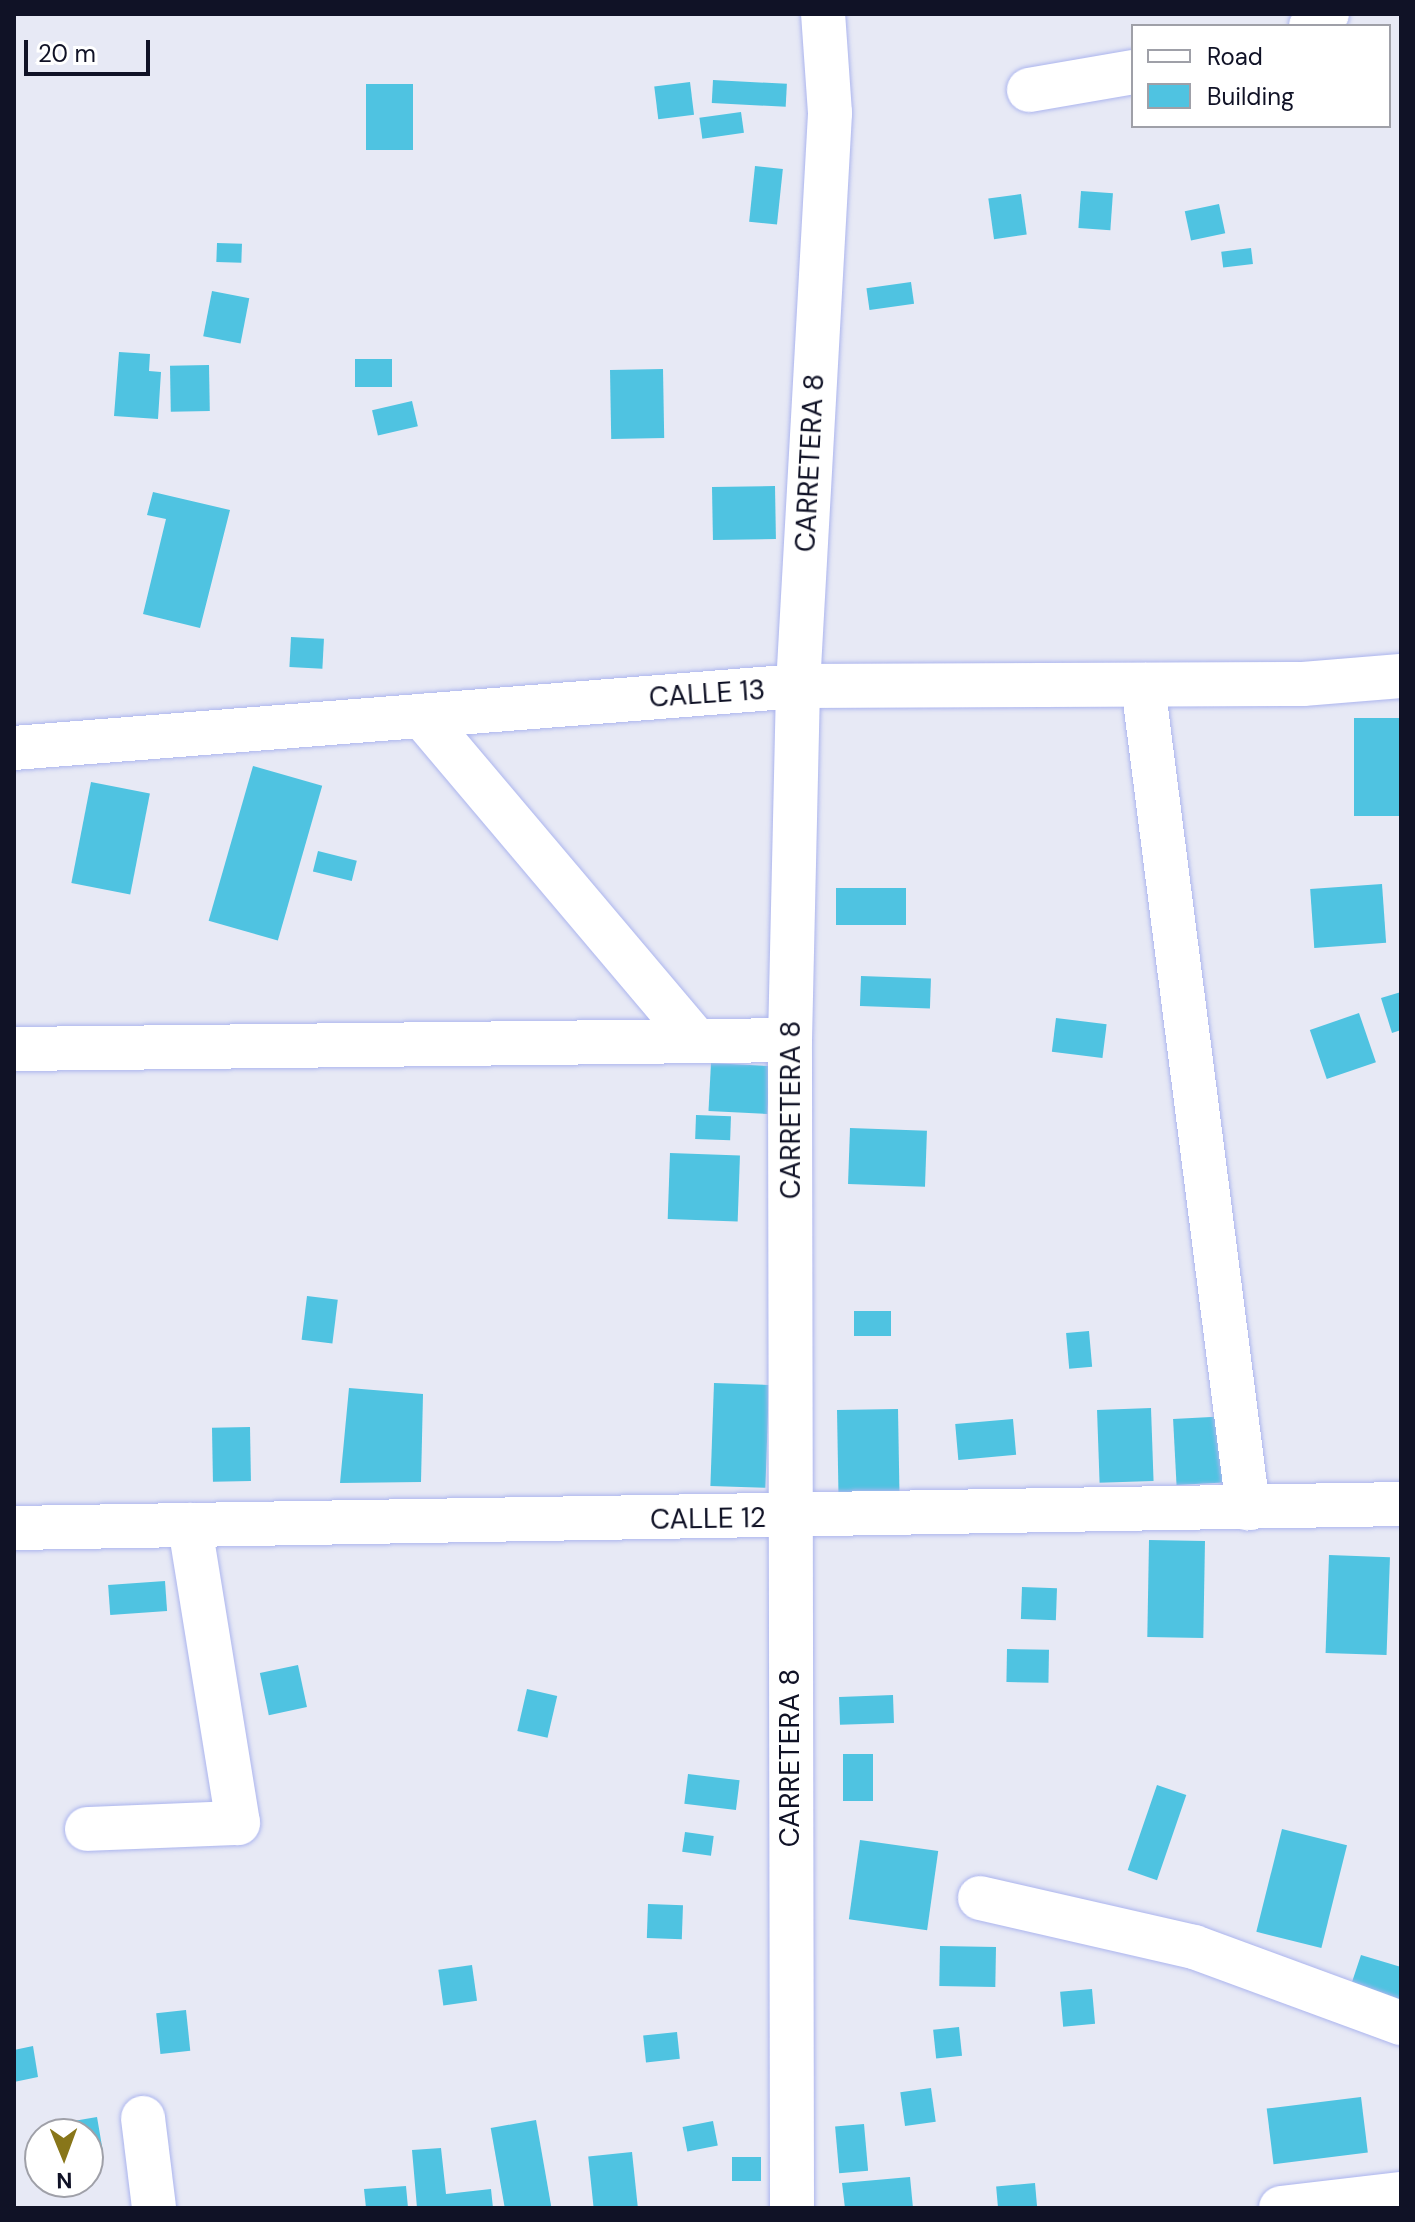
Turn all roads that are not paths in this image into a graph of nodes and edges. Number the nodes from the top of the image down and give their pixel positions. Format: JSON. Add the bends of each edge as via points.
{"nodes":[{"id":1,"x":823,"y":14,"type":"edge"},
{"id":2,"x":1131,"y":72,"type":"edge"},
{"id":3,"x":1029,"y":90,"type":"dead end"},
{"id":4,"x":1401,"y":676,"type":"edge"},
{"id":5,"x":1143,"y":685,"type":"junction"},
{"id":6,"x":798,"y":686,"type":"junction"},
{"id":7,"x":422,"y":716,"type":"junction"},
{"id":8,"x":14,"y":748,"type":"edge"},
{"id":9,"x":696,"y":1040,"type":"junction"},
{"id":10,"x":790,"y":1040,"type":"junction"},
{"id":11,"x":14,"y":1049,"type":"edge"},
{"id":12,"x":1401,"y":1504,"type":"edge"},
{"id":13,"x":1248,"y":1508,"type":"junction"},
{"id":14,"x":789,"y":1519,"type":"junction"},
{"id":15,"x":190,"y":1525,"type":"junction"},
{"id":16,"x":14,"y":1528,"type":"edge"},
{"id":17,"x":87,"y":1829,"type":"dead end"},
{"id":18,"x":980,"y":1898,"type":"dead end"},
{"id":19,"x":1401,"y":2023,"type":"edge"},
{"id":20,"x":143,"y":2118,"type":"dead end"},
{"id":21,"x":1401,"y":2194,"type":"edge"},
{"id":22,"x":154,"y":2208,"type":"edge"},
{"id":23,"x":792,"y":2208,"type":"edge"},
{"id":24,"x":1281,"y":2208,"type":"edge"}],
"edges":[{"from":1,"to":6,"type":"street","name":"CARRETERA 8","via":[[830,113]]},
{"from":2,"to":3,"type":"street"},
{"from":4,"to":5,"type":"street","name":"CALLE 13"},
{"from":5,"to":6,"type":"street","name":"CALLE 13"},
{"from":5,"to":13,"type":"street"},
{"from":6,"to":7,"type":"street","name":"CALLE 13"},
{"from":6,"to":10,"type":"street","name":"CARRETERA 8"},
{"from":7,"to":8,"type":"street","name":"CALLE 13"},
{"from":7,"to":9,"type":"street"},
{"from":9,"to":10,"type":"street"},
{"from":9,"to":11,"type":"street"},
{"from":10,"to":14,"type":"street","name":"CARRETERA 8"},
{"from":12,"to":13,"type":"street","name":"CALLE 12"},
{"from":13,"to":14,"type":"street","name":"CALLE 12"},
{"from":14,"to":15,"type":"street","name":"CALLE 12"},
{"from":14,"to":23,"type":"street","name":"CARRETERA 8"},
{"from":15,"to":16,"type":"street","name":"CALLE 12"},
{"from":15,"to":17,"type":"street","via":[[238,1823]]},
{"from":18,"to":19,"type":"street","via":[[1194,1947]]},
{"from":20,"to":22,"type":"street"},
{"from":21,"to":24,"type":"street"}]}
